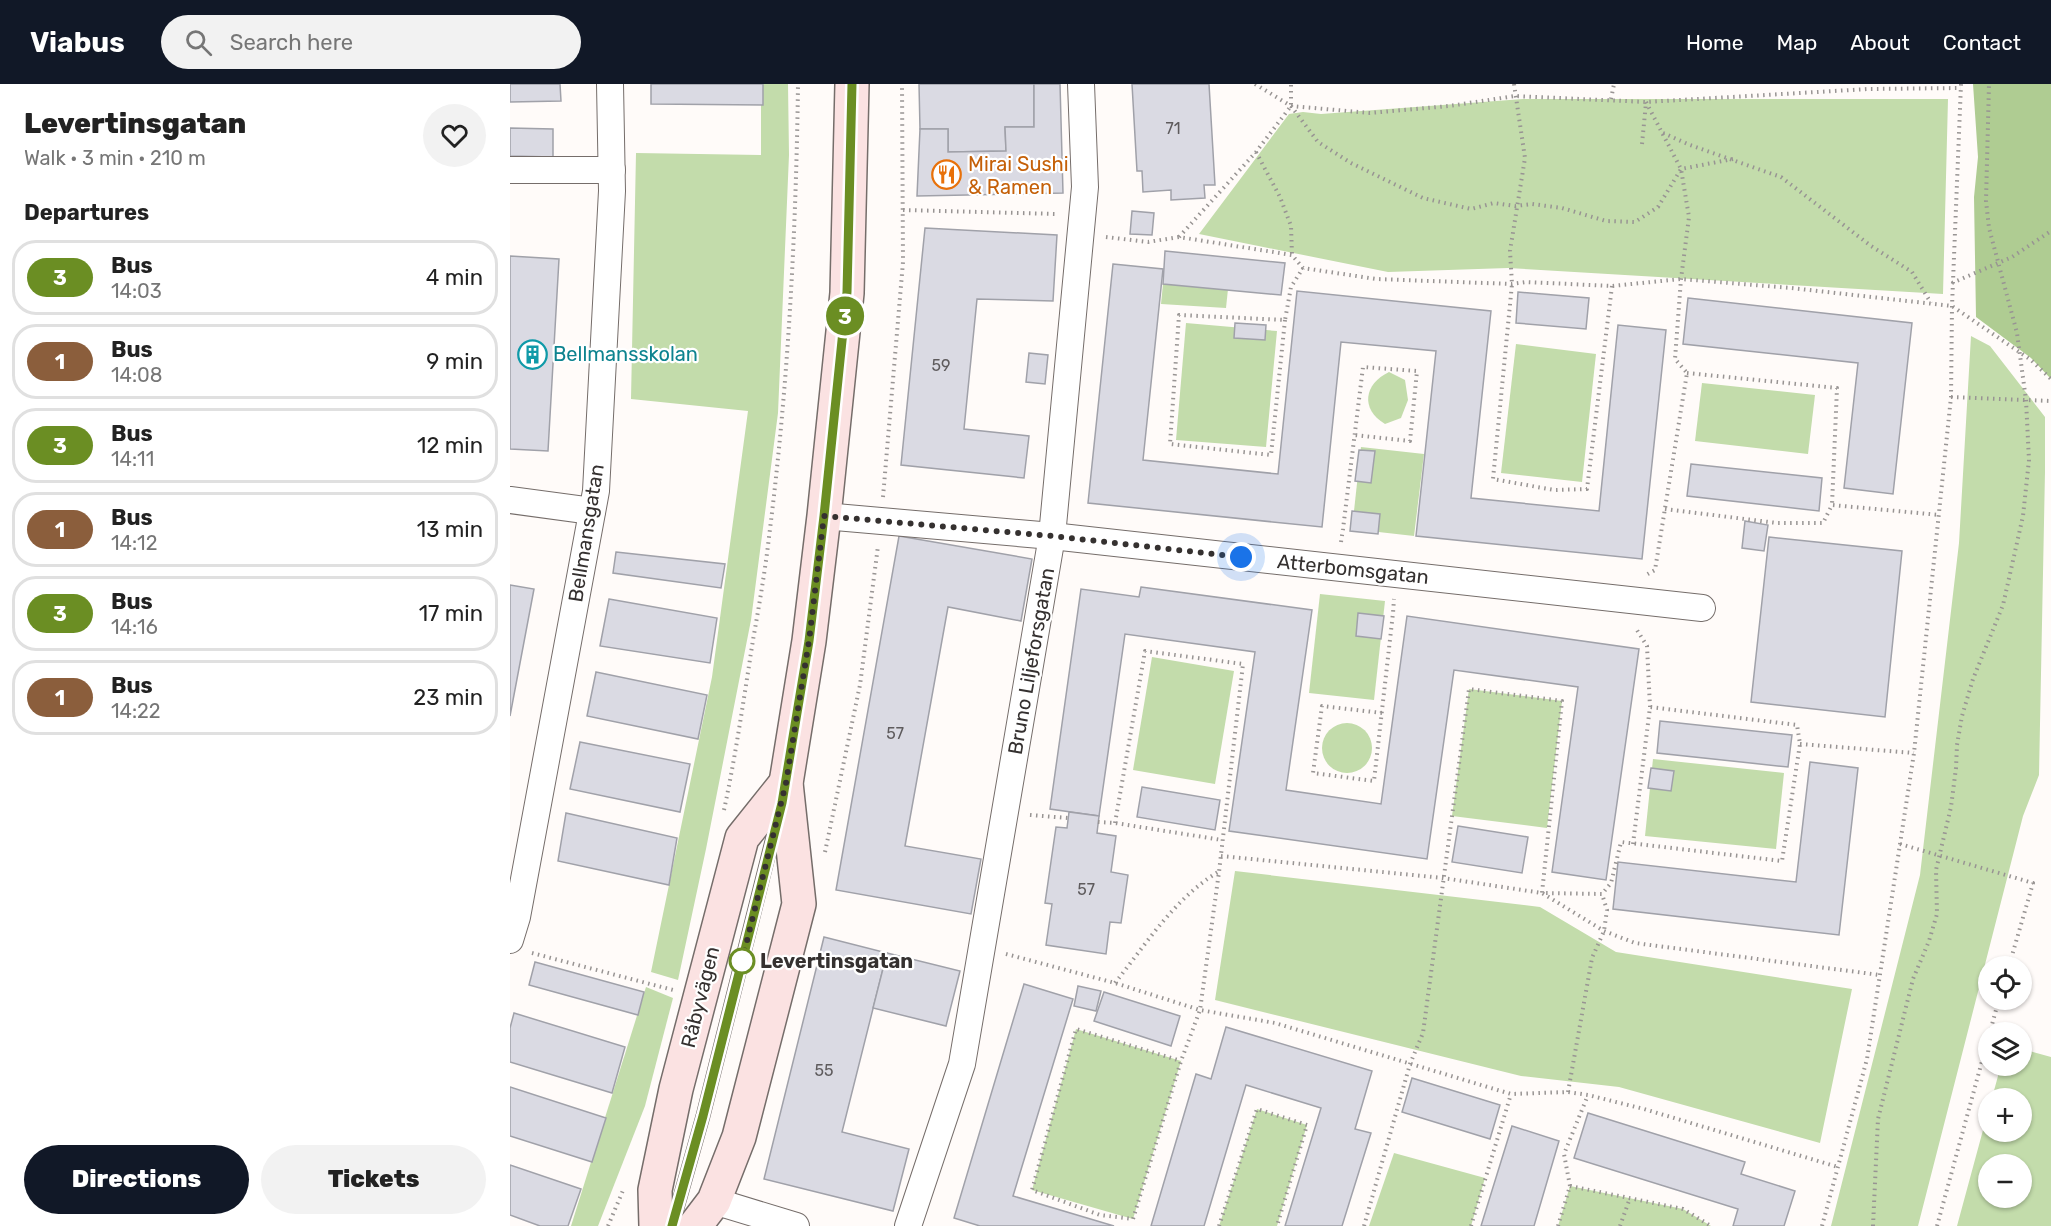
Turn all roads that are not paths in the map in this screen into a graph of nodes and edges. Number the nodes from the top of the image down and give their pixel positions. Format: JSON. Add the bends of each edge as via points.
{"nodes":[{"id":1,"x":610,"y":84,"type":"edge"},
{"id":2,"x":852,"y":84,"type":"edge"},
{"id":3,"x":1081,"y":84,"type":"edge"},
{"id":4,"x":510,"y":170,"type":"edge"},
{"id":5,"x":612,"y":170,"type":"junction"},
{"id":6,"x":510,"y":500,"type":"edge"},
{"id":7,"x":592,"y":511,"type":"junction"},
{"id":8,"x":824,"y":516,"type":"junction"},
{"id":9,"x":1052,"y":536,"type":"junction"},
{"id":10,"x":1702,"y":608,"type":"dead end"},
{"id":11,"x":786,"y":783,"type":"junction"},
{"id":12,"x":518,"y":945,"type":"edge"},
{"id":13,"x":705,"y":1214,"type":"edge"},
{"id":14,"x":656,"y":1226,"type":"edge"},
{"id":15,"x":672,"y":1226,"type":"edge"},
{"id":16,"x":796,"y":1226,"type":"edge"},
{"id":17,"x":908,"y":1226,"type":"edge"}],
"edges":[{"from":1,"to":5,"type":"street","name":"Bellmansgatan"},
{"from":2,"to":8,"type":"main road","name":"Råbyvägen","via":[[847,292]]},
{"from":3,"to":9,"type":"street","name":"Bruno Liljeforsgatan","via":[[1085,187]]},
{"from":4,"to":5,"type":"street"},
{"from":5,"to":7,"type":"street","name":"Bellmansgatan"},
{"from":6,"to":7,"type":"street"},
{"from":7,"to":12,"type":"street","name":"Bellmansgatan","via":[[517,917]]},
{"from":8,"to":9,"type":"street","name":"Atterbomsgatan"},
{"from":8,"to":11,"type":"main road","name":"Råbyvägen"},
{"from":9,"to":10,"type":"street","name":"Atterbomsgatan"},
{"from":9,"to":17,"type":"street","name":"Bruno Liljeforsgatan","via":[[962,1064]]},
{"from":11,"to":13,"type":"main road","name":"Råbyvägen","via":[[799,904],[739,1137]]},
{"from":11,"to":14,"type":"main road","name":"Råbyvägen","via":[[742,838],[674,1099],[655,1190]]},
{"from":11,"to":15,"type":"lane","name":"Råbyvägen"},
{"from":13,"to":16,"type":"street"}]}
